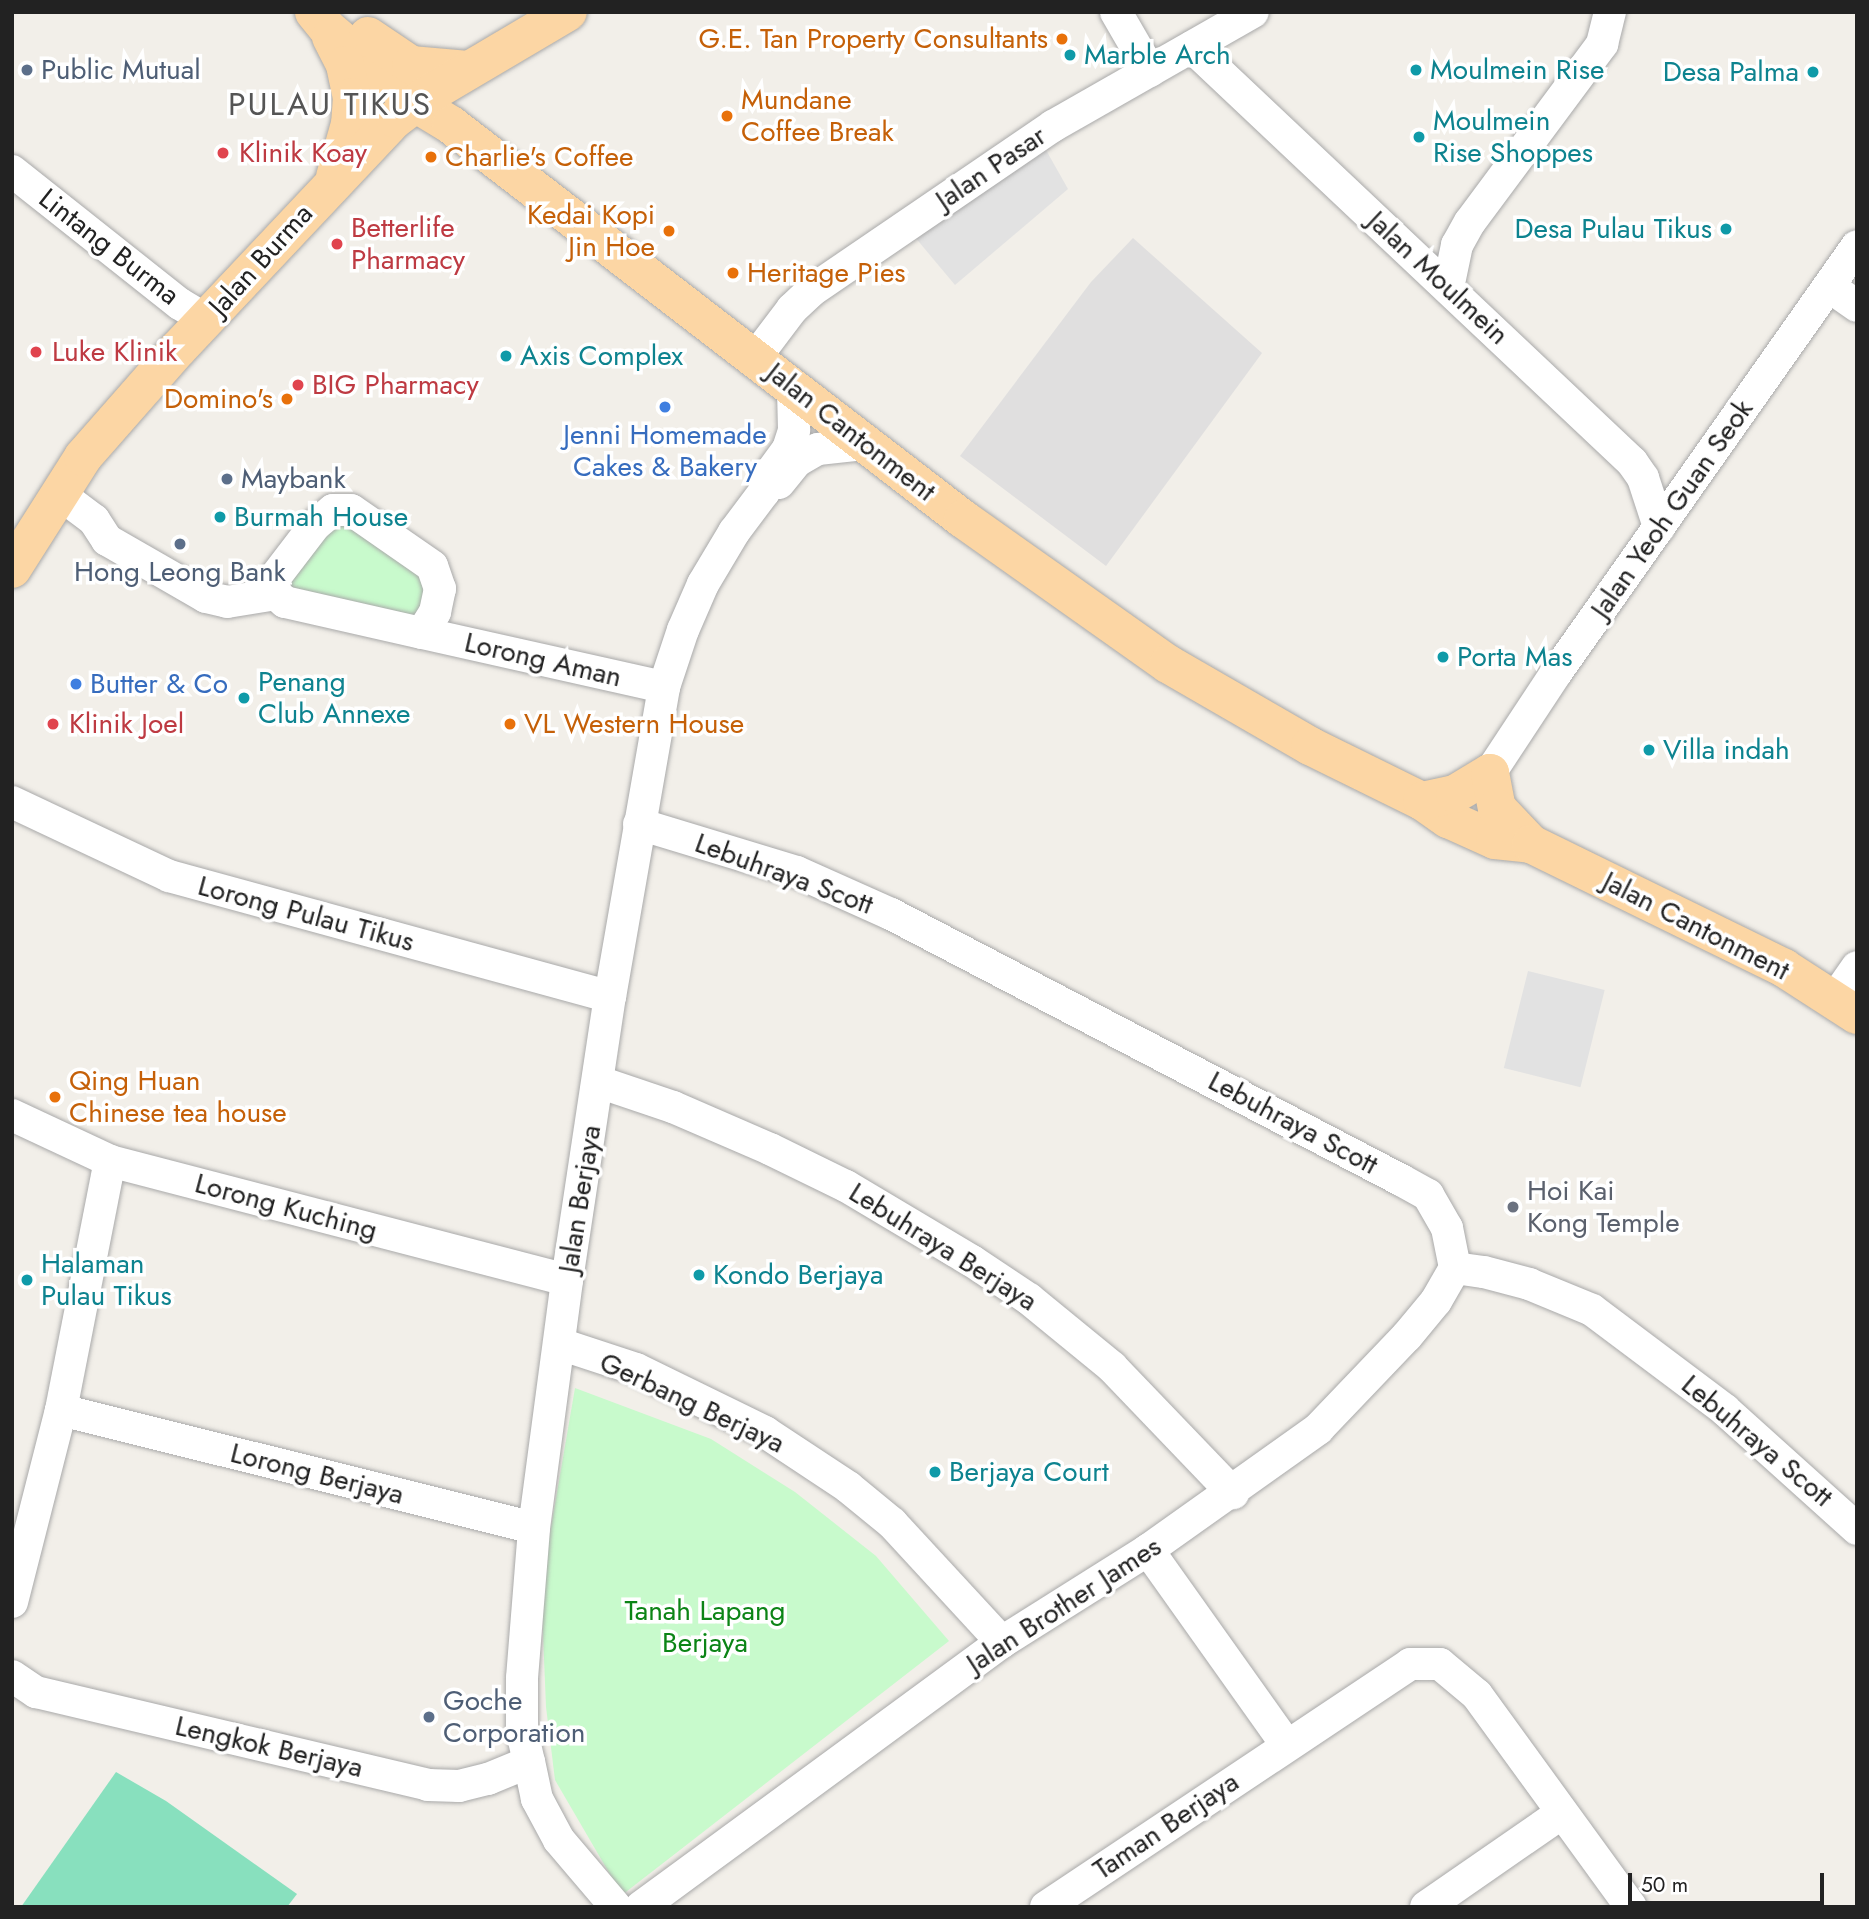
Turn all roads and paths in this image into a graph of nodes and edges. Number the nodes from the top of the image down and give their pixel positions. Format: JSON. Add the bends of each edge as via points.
{"nodes":[{"id":1,"x":568,"y":12,"type":"edge"},
{"id":2,"x":1116,"y":12,"type":"edge"},
{"id":3,"x":1253,"y":12,"type":"edge"},
{"id":4,"x":1610,"y":12,"type":"edge"},
{"id":5,"x":326,"y":18,"type":"edge"},
{"id":6,"x":1192,"y":47,"type":"junction"},
{"id":7,"x":468,"y":70,"type":"junction"},
{"id":8,"x":1150,"y":71,"type":"junction"},
{"id":9,"x":415,"y":103,"type":"junction"},
{"id":10,"x":12,"y":171,"type":"edge"},
{"id":11,"x":333,"y":182,"type":"junction"},
{"id":12,"x":1470,"y":222,"type":"junction"},
{"id":13,"x":1403,"y":245,"type":"junction"},
{"id":14,"x":1857,"y":246,"type":"edge"},
{"id":15,"x":1830,"y":287,"type":"junction"},
{"id":16,"x":1448,"y":288,"type":"junction"},
{"id":17,"x":1857,"y":306,"type":"edge"},
{"id":18,"x":207,"y":320,"type":"junction"},
{"id":19,"x":755,"y":358,"type":"junction"},
{"id":20,"x":793,"y":388,"type":"junction"},
{"id":21,"x":864,"y":444,"type":"junction"},
{"id":22,"x":764,"y":492,"type":"junction"},
{"id":23,"x":58,"y":493,"type":"junction"},
{"id":24,"x":1660,"y":527,"type":"junction"},
{"id":25,"x":12,"y":569,"type":"edge"},
{"id":26,"x":276,"y":594,"type":"junction"},
{"id":27,"x":422,"y":633,"type":"junction"},
{"id":28,"x":664,"y":687,"type":"junction"},
{"id":29,"x":1490,"y":773,"type":"junction"},
{"id":30,"x":1422,"y":801,"type":"junction"},
{"id":31,"x":12,"y":802,"type":"edge"},
{"id":32,"x":639,"y":824,"type":"junction"},
{"id":33,"x":1531,"y":844,"type":"junction"},
{"id":34,"x":1857,"y":967,"type":"edge"},
{"id":35,"x":610,"y":997,"type":"junction"},
{"id":36,"x":1845,"y":1008,"type":"edge"},
{"id":37,"x":599,"y":1082,"type":"junction"},
{"id":38,"x":12,"y":1115,"type":"edge"},
{"id":39,"x":110,"y":1161,"type":"junction"},
{"id":40,"x":1455,"y":1268,"type":"junction"},
{"id":41,"x":567,"y":1280,"type":"junction"},
{"id":42,"x":560,"y":1344,"type":"junction"},
{"id":43,"x":61,"y":1410,"type":"junction"},
{"id":44,"x":100,"y":1420,"type":"junction"},
{"id":45,"x":49,"y":1457,"type":"junction"},
{"id":46,"x":1233,"y":1493,"type":"junction"},
{"id":47,"x":534,"y":1528,"type":"junction"},
{"id":48,"x":1857,"y":1529,"type":"edge"},
{"id":49,"x":1148,"y":1550,"type":"junction"},
{"id":50,"x":12,"y":1602,"type":"edge"},
{"id":51,"x":1002,"y":1642,"type":"junction"},
{"id":52,"x":12,"y":1676,"type":"edge"},
{"id":53,"x":1286,"y":1744,"type":"junction"},
{"id":54,"x":529,"y":1762,"type":"junction"},
{"id":55,"x":1562,"y":1814,"type":"junction"},
{"id":56,"x":616,"y":1907,"type":"edge"},
{"id":57,"x":641,"y":1907,"type":"edge"},
{"id":58,"x":1046,"y":1907,"type":"edge"},
{"id":59,"x":1426,"y":1907,"type":"edge"},
{"id":60,"x":1631,"y":1907,"type":"edge"}],
"edges":[{"from":1,"to":7,"type":"main road","name":"Jalan Burma"},
{"from":2,"to":8,"type":"street"},
{"from":3,"to":6,"type":"street","name":"Jalan Pasar"},
{"from":4,"to":12,"type":"street","via":[[1602,44]]},
{"from":5,"to":7,"type":"main road","via":[[411,65]]},
{"from":5,"to":9,"type":"main road","name":"Jalan Cantonment"},
{"from":5,"to":11,"type":"main road","via":[[352,97],[350,124]]},
{"from":6,"to":8,"type":"street","name":"Jalan Pasar"},
{"from":6,"to":13,"type":"street","name":"Jalan Moulmein"},
{"from":7,"to":9,"type":"main road","name":"Jalan Burma"},
{"from":8,"to":19,"type":"street","name":"Jalan Pasar","via":[[1053,125],[811,291]]},
{"from":9,"to":11,"type":"main road","name":"Jalan Burma"},
{"from":9,"to":19,"type":"main road","name":"Jalan Cantonment","via":[[451,125]]},
{"from":10,"to":18,"type":"street","name":"Lintang Burma","via":[[180,304]]},
{"from":11,"to":18,"type":"main road","name":"Jalan Burma"},
{"from":12,"to":13,"type":"street","via":[[1434,248]]},
{"from":12,"to":16,"type":"street","via":[[1457,245]]},
{"from":13,"to":16,"type":"street","name":"Jalan Moulmein"},
{"from":14,"to":15,"type":"street","name":"Jalan Yeoh Guan Seok"},
{"from":15,"to":17,"type":"street"},
{"from":15,"to":24,"type":"street","name":"Jalan Yeoh Guan Seok"},
{"from":16,"to":24,"type":"street","name":"Jalan Moulmein","via":[[1632,462],[1643,478]]},
{"from":18,"to":23,"type":"main road","name":"Jalan Burma","via":[[92,447]]},
{"from":19,"to":20,"type":"main road","name":"Jalan Cantonment"},
{"from":20,"to":21,"type":"main road","name":"Jalan Cantonment"},
{"from":20,"to":22,"type":"street","name":"Jalan Berjaya","via":[[794,430]]},
{"from":21,"to":22,"type":"street","name":"Jalan Berjaya","via":[[818,449],[797,461],[777,485]]},
{"from":21,"to":30,"type":"main road","name":"Jalan Cantonment","via":[[1168,664],[1310,746]]},
{"from":22,"to":28,"type":"street","name":"Jalan Berjaya","via":[[704,584]]},
{"from":23,"to":25,"type":"main road","name":"Jalan Burma"},
{"from":23,"to":26,"type":"street","via":[[94,520],[107,540],[206,597],[227,602]]},
{"from":24,"to":29,"type":"street","name":"Jalan Yeoh Guan Seok"},
{"from":26,"to":27,"type":"street","name":"Lorong Aman","via":[[285,602]]},
{"from":26,"to":27,"type":"street","name":"Lorong Aman","via":[[273,580],[316,525],[333,510],[351,510],[432,566],[440,589],[435,611]]},
{"from":27,"to":28,"type":"street","name":"Lorong Aman"},
{"from":28,"to":32,"type":"street","name":"Jalan Berjaya"},
{"from":29,"to":30,"type":"main road","via":[[1455,794]]},
{"from":29,"to":33,"type":"main road","name":"Jalan Cantonment","via":[[1497,808]]},
{"from":30,"to":33,"type":"main road","name":"Jalan Cantonment","via":[[1494,841]]},
{"from":31,"to":35,"type":"street","name":"Lorong Pulau Tikus","via":[[169,876]]},
{"from":32,"to":35,"type":"street","name":"Jalan Berjaya"},
{"from":32,"to":40,"type":"street","name":"Lebuhraya Scott","via":[[797,872],[891,914],[1401,1180],[1428,1195],[1447,1228]]},
{"from":33,"to":36,"type":"main road","name":"Jalan Cantonment","via":[[1725,937]]},
{"from":34,"to":36,"type":"street"},
{"from":35,"to":37,"type":"street","name":"Jalan Berjaya"},
{"from":37,"to":41,"type":"street","name":"Jalan Berjaya"},
{"from":37,"to":46,"type":"street","name":"Lebuhraya Berjaya","via":[[673,1107],[770,1149],[846,1186],[972,1261],[1083,1342]]},
{"from":38,"to":39,"type":"street","name":"Lorong Kuching"},
{"from":39,"to":41,"type":"street","name":"Lorong Kuching"},
{"from":39,"to":43,"type":"street"},
{"from":40,"to":46,"type":"street","name":"Jalan Brother James","via":[[1436,1301],[1371,1377],[1318,1429]]},
{"from":40,"to":48,"type":"street","name":"Lebuhraya Scott","via":[[1529,1284],[1592,1310],[1725,1410]]},
{"from":41,"to":42,"type":"street","name":"Jalan Berjaya"},
{"from":42,"to":47,"type":"street","name":"Jalan Berjaya"},
{"from":42,"to":51,"type":"street","name":"Gerbang Berjaya","via":[[636,1369],[704,1401],[765,1432],[838,1480],[892,1523]]},
{"from":43,"to":44,"type":"street","name":"Lorong Berjaya"},
{"from":43,"to":45,"type":"street"},
{"from":44,"to":45,"type":"street","via":[[70,1435]]},
{"from":44,"to":47,"type":"street","name":"Lorong Berjaya"},
{"from":45,"to":50,"type":"street"},
{"from":46,"to":49,"type":"street","name":"Jalan Brother James"},
{"from":47,"to":54,"type":"street","name":"Jalan Berjaya","via":[[522,1678],[522,1731]]},
{"from":49,"to":51,"type":"street","name":"Jalan Brother James"},
{"from":49,"to":53,"type":"street"},
{"from":51,"to":57,"type":"street","name":"Jalan Brother James"},
{"from":52,"to":54,"type":"street","name":"Lengkok Berjaya","via":[[36,1692],[428,1785],[459,1786]]},
{"from":53,"to":55,"type":"street","name":"Taman Berjaya","via":[[1410,1664],[1440,1664],[1477,1695]]},
{"from":53,"to":58,"type":"street","name":"Taman Berjaya"},
{"from":54,"to":56,"type":"street","name":"Jalan Berjaya","via":[[537,1799],[559,1840]]},
{"from":55,"to":59,"type":"street"},
{"from":55,"to":60,"type":"street","name":"Taman Berjaya"}]}
